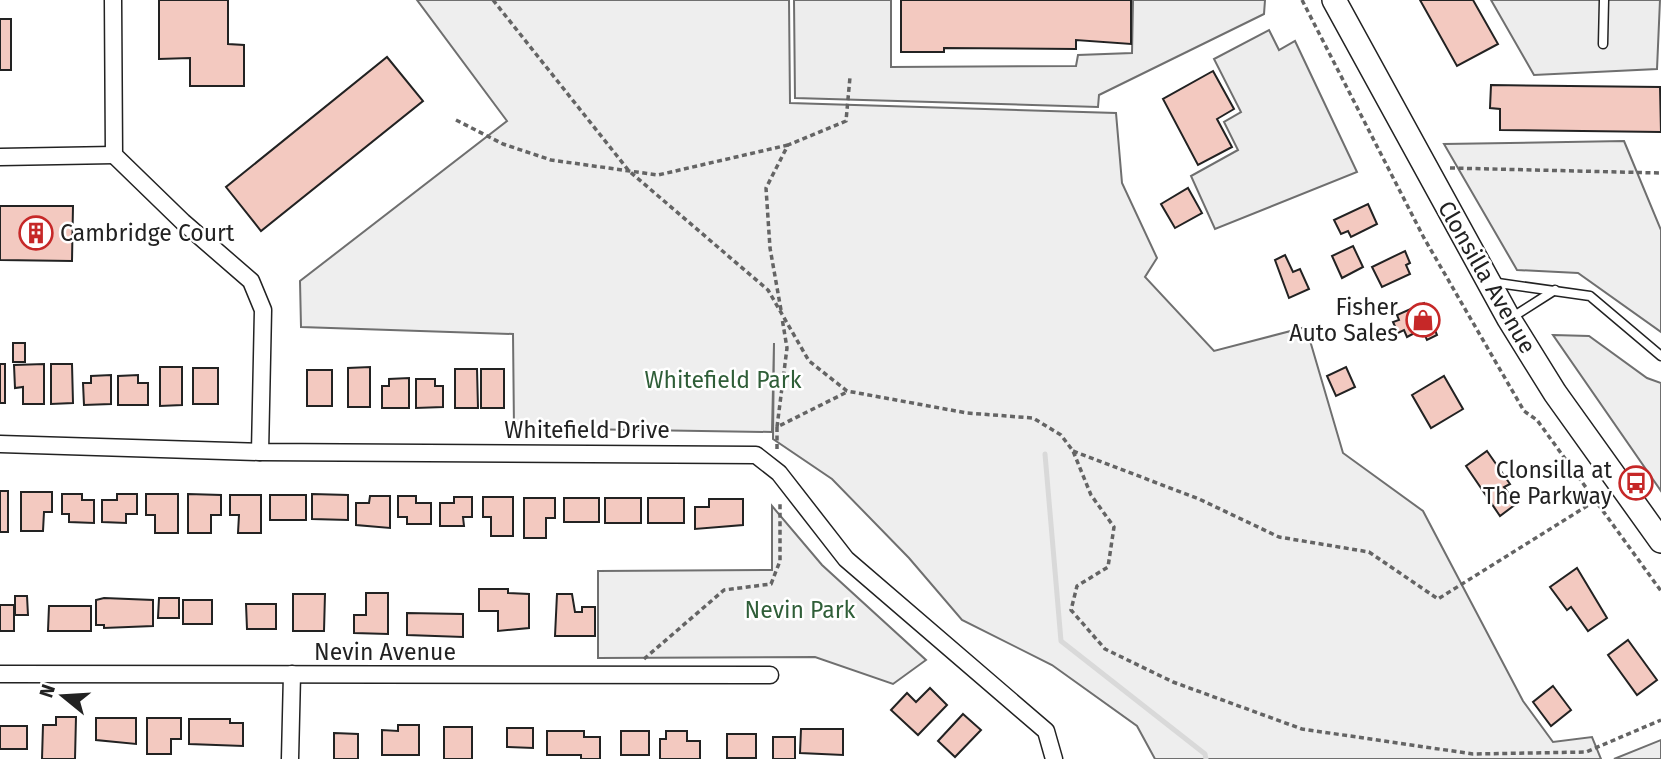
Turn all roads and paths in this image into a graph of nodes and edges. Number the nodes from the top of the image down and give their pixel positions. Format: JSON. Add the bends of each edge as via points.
{"nodes":[{"id":1,"x":113,"y":0,"type":"edge"},
{"id":2,"x":493,"y":0,"type":"edge"},
{"id":3,"x":1302,"y":0,"type":"edge"},
{"id":4,"x":1334,"y":0,"type":"edge"},
{"id":5,"x":1604,"y":0,"type":"edge"},
{"id":6,"x":1603,"y":44,"type":"dead end"},
{"id":7,"x":850,"y":78,"type":"dead end"},
{"id":8,"x":456,"y":120,"type":"dead end"},
{"id":9,"x":788,"y":145,"type":"junction"},
{"id":10,"x":114,"y":155,"type":"junction"},
{"id":11,"x":0,"y":157,"type":"edge"},
{"id":12,"x":629,"y":171,"type":"junction"},
{"id":13,"x":1661,"y":173,"type":"edge"},
{"id":14,"x":1454,"y":179,"type":"dead end"},
{"id":15,"x":1486,"y":281,"type":"junction"},
{"id":16,"x":1555,"y":290,"type":"junction"},
{"id":17,"x":782,"y":314,"type":"junction"},
{"id":18,"x":1509,"y":319,"type":"junction"},
{"id":19,"x":1661,"y":356,"type":"edge"},
{"id":20,"x":848,"y":391,"type":"junction"},
{"id":21,"x":777,"y":427,"type":"junction"},
{"id":22,"x":0,"y":443,"type":"edge"},
{"id":23,"x":260,"y":452,"type":"junction"},
{"id":24,"x":1073,"y":452,"type":"junction"},
{"id":25,"x":779,"y":473,"type":"junction"},
{"id":26,"x":1595,"y":501,"type":"junction"},
{"id":27,"x":1661,"y":541,"type":"edge"},
{"id":28,"x":1661,"y":592,"type":"edge"},
{"id":29,"x":0,"y":674,"type":"edge"},
{"id":30,"x":292,"y":674,"type":"junction"},
{"id":31,"x":770,"y":675,"type":"dead end"},
{"id":32,"x":624,"y":677,"type":"junction"},
{"id":33,"x":1661,"y":720,"type":"edge"},
{"id":34,"x":1053,"y":752,"type":"edge"},
{"id":35,"x":290,"y":759,"type":"edge"}],
"edges":[{"from":1,"to":10,"type":"street"},
{"from":2,"to":12,"type":"path"},
{"from":3,"to":26,"type":"path","via":[[1424,238],[1524,411],[1537,419]]},
{"from":4,"to":15,"type":"main road","name":"Clonsilla Avenue"},
{"from":5,"to":6,"type":"lane"},
{"from":7,"to":9,"type":"path","via":[[846,121]]},
{"from":8,"to":12,"type":"path","via":[[503,145],[551,160]]},
{"from":9,"to":12,"type":"path","via":[[658,175]]},
{"from":9,"to":17,"type":"path","via":[[766,188],[770,248]]},
{"from":10,"to":11,"type":"street"},
{"from":10,"to":23,"type":"street","via":[[251,281],[263,310]]},
{"from":12,"to":17,"type":"path","via":[[768,290]]},
{"from":13,"to":14,"type":"path","via":[[1448,168]]},
{"from":15,"to":16,"type":"lane"},
{"from":15,"to":18,"type":"main road","name":"Clonsilla Avenue"},
{"from":16,"to":18,"type":"lane"},
{"from":16,"to":19,"type":"lane","via":[[1590,296]]},
{"from":17,"to":20,"type":"path","via":[[809,361]]},
{"from":17,"to":21,"type":"path","via":[[787,348]]},
{"from":18,"to":27,"type":"main road","name":"Clonsilla Avenue","via":[[1555,393]]},
{"from":20,"to":21,"type":"path"},
{"from":20,"to":24,"type":"path","via":[[967,413],[1033,418],[1061,435]]},
{"from":21,"to":25,"type":"path"},
{"from":22,"to":23,"type":"street","name":"Whitefield Drive"},
{"from":23,"to":25,"type":"street","name":"Whitefield Drive","via":[[744,454],[756,455]]},
{"from":24,"to":26,"type":"path","via":[[1199,499],[1279,537],[1369,552],[1438,599]]},
{"from":24,"to":33,"type":"path","via":[[1091,495],[1114,527],[1108,567],[1077,586],[1071,610],[1105,649],[1173,682],[1303,729],[1473,754],[1586,752]]},
{"from":25,"to":32,"type":"path","via":[[780,561],[771,584],[724,590]]},
{"from":25,"to":34,"type":"street","name":"Whitefield Drive","via":[[846,559],[1046,731]]},
{"from":26,"to":28,"type":"path"},
{"from":29,"to":30,"type":"street","name":"Nevin Avenue"},
{"from":30,"to":32,"type":"street","name":"Nevin Avenue"},
{"from":30,"to":35,"type":"street"},
{"from":31,"to":32,"type":"street","name":"Nevin Avenue"}]}
